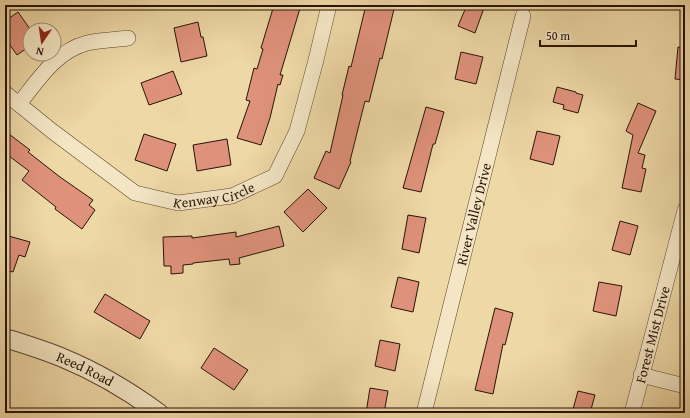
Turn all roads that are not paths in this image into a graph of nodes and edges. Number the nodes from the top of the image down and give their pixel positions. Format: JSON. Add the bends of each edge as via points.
{"nodes":[{"id":1,"x":329,"y":5,"type":"edge"},
{"id":2,"x":523,"y":16,"type":"dead end"},
{"id":3,"x":128,"y":38,"type":"dead end"},
{"id":4,"x":5,"y":93,"type":"edge"},
{"id":5,"x":19,"y":104,"type":"junction"},
{"id":6,"x":685,"y":210,"type":"edge"},
{"id":7,"x":5,"y":338,"type":"edge"},
{"id":8,"x":641,"y":375,"type":"junction"},
{"id":9,"x":685,"y":386,"type":"edge"},
{"id":10,"x":158,"y":413,"type":"edge"},
{"id":11,"x":424,"y":413,"type":"edge"},
{"id":12,"x":632,"y":413,"type":"edge"}],
"edges":[{"from":1,"to":5,"type":"street","name":"Kenway Circle","via":[[297,131],[275,176],[232,196],[178,203],[135,193]]},
{"from":2,"to":11,"type":"street","name":"River Valley Drive"},
{"from":3,"to":5,"type":"street","via":[[86,44],[61,55],[42,74]]},
{"from":4,"to":5,"type":"street","name":"Kenway Circle"},
{"from":6,"to":8,"type":"street","name":"Forest Mist Drive"},
{"from":7,"to":10,"type":"street","name":"Reed Road","via":[[85,368],[139,398]]},
{"from":8,"to":9,"type":"street"},
{"from":8,"to":12,"type":"street","name":"Forest Mist Drive"}]}
